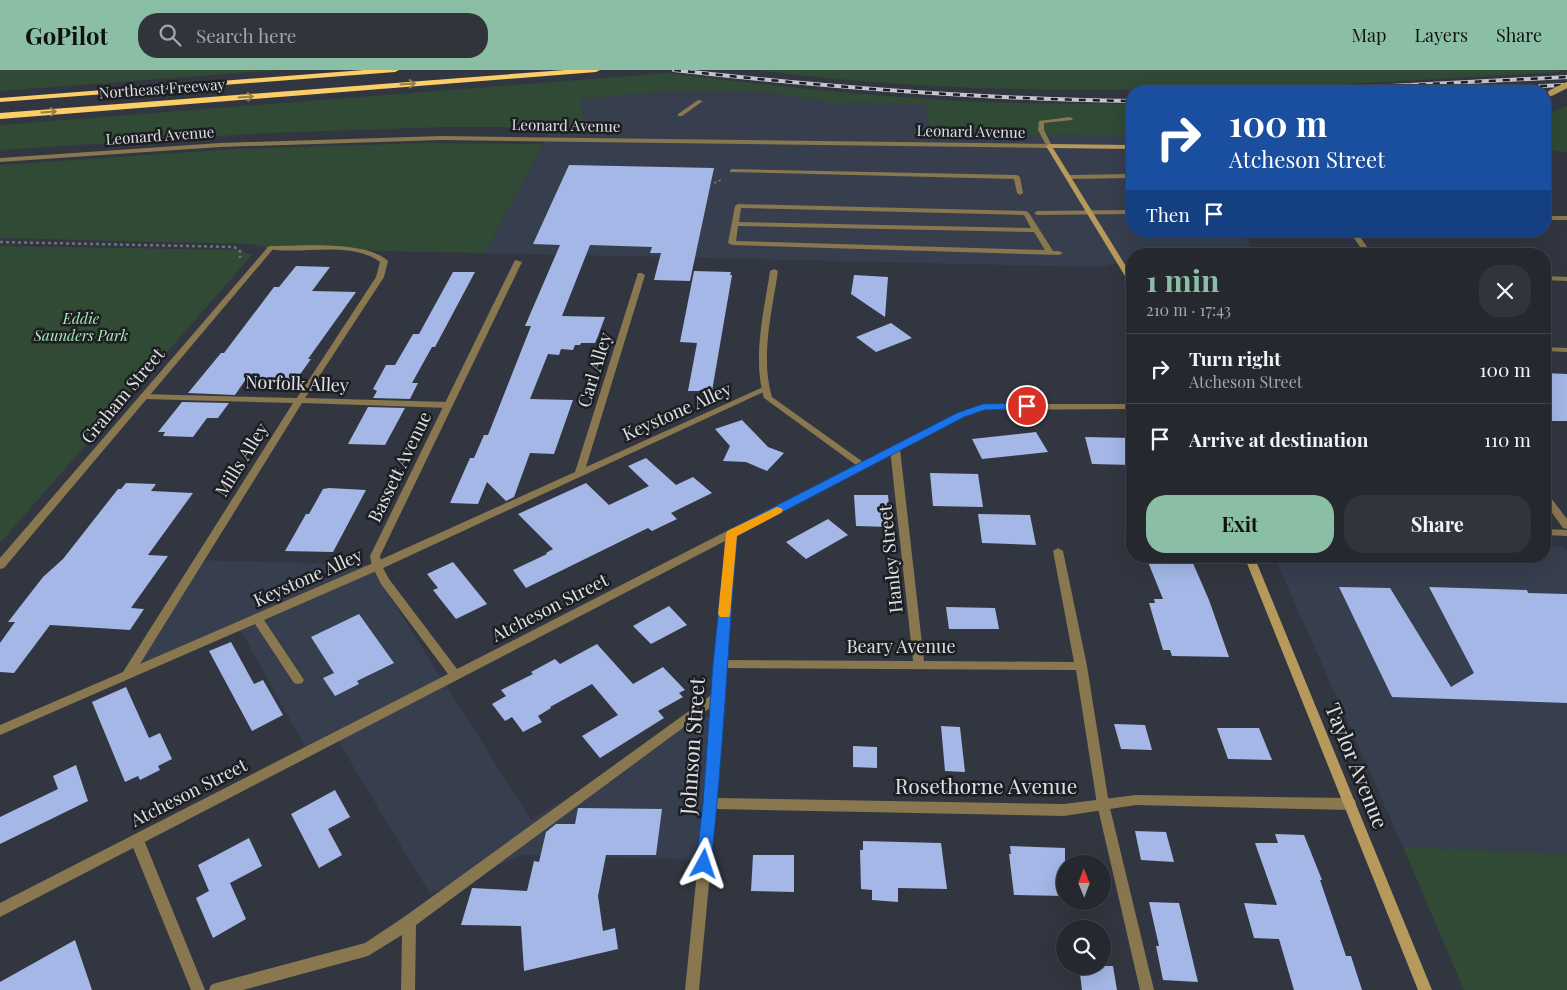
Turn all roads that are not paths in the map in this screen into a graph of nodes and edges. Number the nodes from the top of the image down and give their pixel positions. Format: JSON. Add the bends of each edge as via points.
{"nodes":[{"id":1,"x":395,"y":70,"type":"edge"},
{"id":2,"x":596,"y":70,"type":"edge"},
{"id":3,"x":1567,"y":85,"type":"edge"},
{"id":4,"x":1551,"y":93,"type":"edge"},
{"id":5,"x":0,"y":100,"type":"edge"},
{"id":6,"x":700,"y":102,"type":"dead end"},
{"id":7,"x":680,"y":115,"type":"dead end"},
{"id":8,"x":0,"y":116,"type":"edge"},
{"id":9,"x":1070,"y":119,"type":"dead end"},
{"id":10,"x":1049,"y":146,"type":"junction"},
{"id":11,"x":1126,"y":147,"type":"edge"},
{"id":12,"x":0,"y":160,"type":"edge"},
{"id":13,"x":732,"y":171,"type":"dead end"},
{"id":14,"x":1126,"y":176,"type":"edge"},
{"id":15,"x":1069,"y":177,"type":"junction"},
{"id":16,"x":1020,"y":193,"type":"dead end"},
{"id":17,"x":1091,"y":212,"type":"junction"},
{"id":18,"x":1126,"y":212,"type":"edge"},
{"id":19,"x":1037,"y":213,"type":"dead end"},
{"id":20,"x":1551,"y":218,"type":"edge"},
{"id":21,"x":1567,"y":218,"type":"edge"},
{"id":22,"x":735,"y":224,"type":"junction"},
{"id":23,"x":1036,"y":230,"type":"junction"},
{"id":24,"x":1356,"y":237,"type":"edge"},
{"id":25,"x":1365,"y":248,"type":"edge"},
{"id":26,"x":1050,"y":252,"type":"junction"},
{"id":27,"x":1059,"y":252,"type":"dead end"},
{"id":28,"x":384,"y":262,"type":"joint"},
{"id":29,"x":518,"y":262,"type":"dead end"},
{"id":30,"x":1126,"y":263,"type":"edge"},
{"id":31,"x":774,"y":271,"type":"dead end"},
{"id":32,"x":641,"y":275,"type":"dead end"},
{"id":33,"x":1551,"y":278,"type":"edge"},
{"id":34,"x":1567,"y":279,"type":"edge"},
{"id":35,"x":1551,"y":349,"type":"edge"},
{"id":36,"x":1567,"y":350,"type":"edge"},
{"id":37,"x":764,"y":390,"type":"junction"},
{"id":38,"x":144,"y":396,"type":"junction"},
{"id":39,"x":298,"y":401,"type":"junction"},
{"id":40,"x":448,"y":405,"type":"junction"},
{"id":41,"x":1126,"y":407,"type":"edge"},
{"id":42,"x":895,"y":450,"type":"junction"},
{"id":43,"x":863,"y":466,"type":"junction"},
{"id":44,"x":579,"y":474,"type":"junction"},
{"id":45,"x":1551,"y":504,"type":"edge"},
{"id":46,"x":1567,"y":526,"type":"edge"},
{"id":47,"x":1551,"y":532,"type":"edge"},
{"id":48,"x":1567,"y":533,"type":"edge"},
{"id":49,"x":732,"y":534,"type":"junction"},
{"id":50,"x":1058,"y":551,"type":"dead end"},
{"id":51,"x":1252,"y":563,"type":"edge"},
{"id":52,"x":0,"y":565,"type":"edge"},
{"id":53,"x":377,"y":566,"type":"junction"},
{"id":54,"x":257,"y":618,"type":"junction"},
{"id":55,"x":720,"y":664,"type":"junction"},
{"id":56,"x":919,"y":664,"type":"junction"},
{"id":57,"x":1082,"y":666,"type":"junction"},
{"id":58,"x":127,"y":675,"type":"junction"},
{"id":59,"x":456,"y":676,"type":"junction"},
{"id":60,"x":298,"y":680,"type":"dead end"},
{"id":61,"x":718,"y":696,"type":"junction"},
{"id":62,"x":0,"y":730,"type":"edge"},
{"id":63,"x":710,"y":803,"type":"junction"},
{"id":64,"x":1103,"y":804,"type":"junction"},
{"id":65,"x":1350,"y":804,"type":"junction"},
{"id":66,"x":137,"y":840,"type":"junction"},
{"id":67,"x":0,"y":910,"type":"edge"},
{"id":68,"x":409,"y":922,"type":"junction"},
{"id":69,"x":198,"y":990,"type":"edge"},
{"id":70,"x":216,"y":990,"type":"edge"},
{"id":71,"x":408,"y":990,"type":"edge"},
{"id":72,"x":692,"y":990,"type":"edge"},
{"id":73,"x":1147,"y":990,"type":"edge"},
{"id":74,"x":1426,"y":990,"type":"edge"}],
"edges":[{"from":1,"to":5,"type":"highway","name":"Northeast Freeway"},
{"from":8,"to":2,"type":"highway","name":"Northeast Freeway","one_way":true},
{"from":3,"to":4,"type":"main road","bridge":true},
{"from":6,"to":7,"type":"street"},
{"from":9,"to":10,"type":"street","via":[[1041,122],[1041,130]]},
{"from":10,"to":11,"type":"main road","name":"Leonard Avenue"},
{"from":10,"to":12,"type":"street","name":"Leonard Avenue","via":[[441,138],[220,145]]},
{"from":10,"to":15,"type":"main road"},
{"from":13,"to":16,"type":"street","via":[[1017,177]]},
{"from":14,"to":15,"type":"street"},
{"from":15,"to":17,"type":"main road"},
{"from":17,"to":18,"type":"street"},
{"from":17,"to":19,"type":"street"},
{"from":17,"to":30,"type":"main road"},
{"from":20,"to":21,"type":"street"},
{"from":22,"to":23,"type":"street"},
{"from":22,"to":23,"type":"street","via":[[738,206],[1026,213]]},
{"from":22,"to":26,"type":"street","via":[[732,243]]},
{"from":23,"to":26,"type":"street"},
{"from":24,"to":25,"type":"street"},
{"from":26,"to":27,"type":"street"},
{"from":28,"to":38,"type":"street","name":"Graham Street","via":[[374,254],[357,249],[270,248]]},
{"from":28,"to":39,"type":"street","name":"Mills Alley","via":[[380,277]]},
{"from":29,"to":40,"type":"street","name":"Bassett Avenue"},
{"from":31,"to":37,"type":"street","via":[[762,373]]},
{"from":32,"to":44,"type":"street","name":"Carl Alley"},
{"from":33,"to":34,"type":"street"},
{"from":35,"to":36,"type":"street"},
{"from":37,"to":43,"type":"street","via":[[777,406]]},
{"from":37,"to":44,"type":"street","name":"Keystone Alley"},
{"from":38,"to":39,"type":"street","name":"Norfolk Alley"},
{"from":38,"to":52,"type":"street","name":"Graham Street"},
{"from":39,"to":40,"type":"street","name":"Norfolk Alley"},
{"from":39,"to":58,"type":"street","name":"Mills Alley"},
{"from":40,"to":53,"type":"street","name":"Bassett Avenue","via":[[375,556]]},
{"from":41,"to":42,"type":"street","name":"Atcheson Street","via":[[983,407]]},
{"from":42,"to":43,"type":"street","name":"Atcheson Street"},
{"from":42,"to":56,"type":"street","name":"Hanley Street"},
{"from":43,"to":49,"type":"street","name":"Atcheson Street"},
{"from":44,"to":53,"type":"street","name":"Keystone Alley"},
{"from":45,"to":46,"type":"street"},
{"from":47,"to":48,"type":"street"},
{"from":49,"to":55,"type":"street","name":"Johnson Street"},
{"from":49,"to":59,"type":"street","name":"Atcheson Street"},
{"from":50,"to":57,"type":"street"},
{"from":51,"to":65,"type":"main road","name":"Taylor Avenue"},
{"from":53,"to":54,"type":"street","name":"Keystone Alley"},
{"from":53,"to":59,"type":"street"},
{"from":54,"to":58,"type":"street","name":"Keystone Alley"},
{"from":54,"to":60,"type":"street"},
{"from":55,"to":56,"type":"street","name":"Beary Avenue"},
{"from":55,"to":61,"type":"street","name":"Johnson Street"},
{"from":56,"to":57,"type":"street","name":"Beary Avenue"},
{"from":57,"to":64,"type":"street"},
{"from":58,"to":62,"type":"street","name":"Keystone Alley"},
{"from":59,"to":66,"type":"street","name":"Atcheson Street"},
{"from":61,"to":63,"type":"street","name":"Johnson Street"},
{"from":61,"to":68,"type":"street"},
{"from":63,"to":64,"type":"street","name":"Rosethorne Avenue","via":[[1064,810]]},
{"from":63,"to":72,"type":"street","name":"Johnson Street"},
{"from":64,"to":65,"type":"street","name":"Rosethorne Avenue","via":[[1136,800]]},
{"from":64,"to":73,"type":"street"},
{"from":65,"to":74,"type":"main road","name":"Taylor Avenue"},
{"from":66,"to":67,"type":"street","name":"Atcheson Street"},
{"from":66,"to":69,"type":"street"},
{"from":68,"to":70,"type":"street","via":[[368,949]]},
{"from":68,"to":71,"type":"street"}]}
